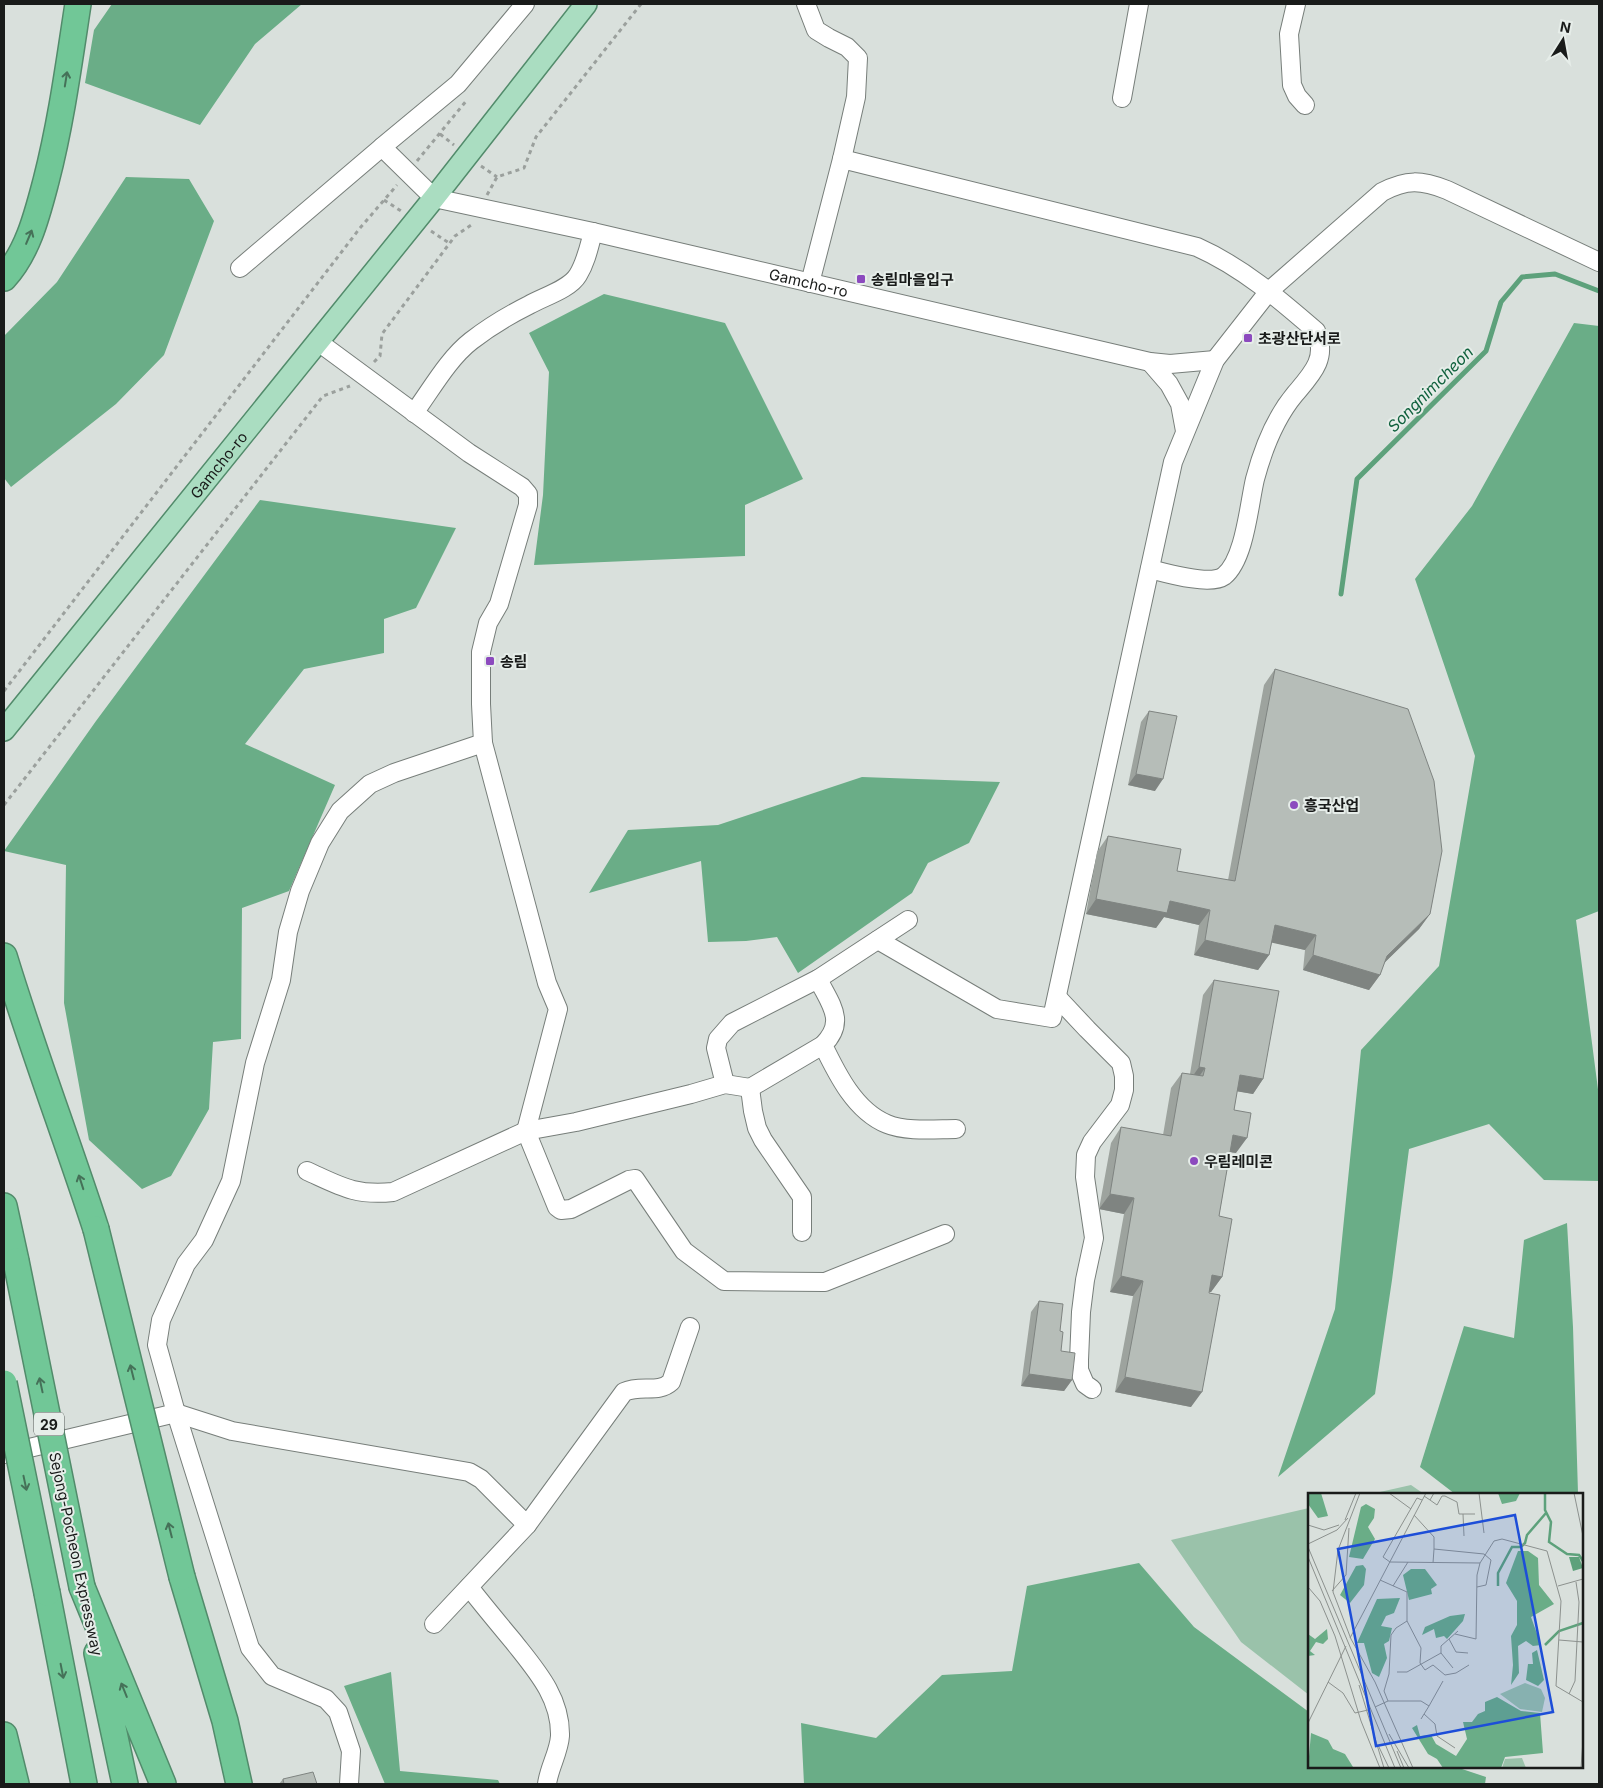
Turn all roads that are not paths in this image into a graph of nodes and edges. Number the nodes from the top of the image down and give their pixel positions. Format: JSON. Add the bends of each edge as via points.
{"nodes":[{"id":1,"x":78,"y":4,"type":"edge"},
{"id":2,"x":525,"y":4,"type":"edge"},
{"id":3,"x":586,"y":4,"type":"edge"},
{"id":4,"x":806,"y":4,"type":"edge"},
{"id":5,"x":1139,"y":4,"type":"edge"},
{"id":6,"x":1296,"y":4,"type":"edge"},
{"id":7,"x":1122,"y":98,"type":"dead end"},
{"id":8,"x":1305,"y":105,"type":"dead end"},
{"id":9,"x":382,"y":147,"type":"junction"},
{"id":10,"x":842,"y":159,"type":"junction"},
{"id":11,"x":434,"y":198,"type":"junction"},
{"id":12,"x":593,"y":232,"type":"junction"},
{"id":13,"x":1599,"y":262,"type":"edge"},
{"id":14,"x":240,"y":268,"type":"dead end"},
{"id":15,"x":4,"y":278,"type":"edge"},
{"id":16,"x":810,"y":283,"type":"junction"},
{"id":17,"x":1269,"y":291,"type":"junction"},
{"id":18,"x":317,"y":341,"type":"junction"},
{"id":19,"x":1215,"y":360,"type":"junction"},
{"id":20,"x":1150,"y":362,"type":"junction"},
{"id":21,"x":414,"y":413,"type":"junction"},
{"id":22,"x":1185,"y":431,"type":"junction"},
{"id":23,"x":1150,"y":569,"type":"junction"},
{"id":24,"x":4,"y":730,"type":"edge"},
{"id":25,"x":483,"y":743,"type":"junction"},
{"id":26,"x":908,"y":920,"type":"dead end"},
{"id":27,"x":878,"y":940,"type":"junction"},
{"id":28,"x":4,"y":956,"type":"edge"},
{"id":29,"x":818,"y":978,"type":"junction"},
{"id":30,"x":1057,"y":997,"type":"junction"},
{"id":31,"x":823,"y":1045,"type":"junction"},
{"id":32,"x":725,"y":1084,"type":"junction"},
{"id":33,"x":750,"y":1088,"type":"junction"},
{"id":34,"x":956,"y":1129,"type":"dead end"},
{"id":35,"x":526,"y":1131,"type":"junction"},
{"id":36,"x":307,"y":1171,"type":"dead end"},
{"id":37,"x":4,"y":1206,"type":"edge"},
{"id":38,"x":802,"y":1232,"type":"dead end"},
{"id":39,"x":945,"y":1234,"type":"dead end"},
{"id":40,"x":690,"y":1327,"type":"dead end"},
{"id":41,"x":4,"y":1383,"type":"edge"},
{"id":42,"x":1092,"y":1388,"type":"dead end"},
{"id":43,"x":176,"y":1412,"type":"junction"},
{"id":44,"x":4,"y":1454,"type":"edge"},
{"id":45,"x":527,"y":1525,"type":"junction"},
{"id":46,"x":182,"y":1577,"type":"junction"},
{"id":47,"x":82,"y":1587,"type":"junction"},
{"id":48,"x":469,"y":1587,"type":"junction"},
{"id":49,"x":434,"y":1624,"type":"dead end"},
{"id":50,"x":138,"y":1725,"type":"junction"},
{"id":51,"x":4,"y":1735,"type":"edge"},
{"id":52,"x":16,"y":1784,"type":"edge"},
{"id":53,"x":84,"y":1784,"type":"edge"},
{"id":54,"x":125,"y":1784,"type":"edge"},
{"id":55,"x":152,"y":1784,"type":"edge"},
{"id":56,"x":163,"y":1784,"type":"edge"},
{"id":57,"x":230,"y":1784,"type":"edge"},
{"id":58,"x":239,"y":1784,"type":"edge"},
{"id":59,"x":349,"y":1784,"type":"edge"},
{"id":60,"x":547,"y":1784,"type":"edge"}],
"edges":[{"from":15,"to":1,"type":"highway","one_way":true,"via":[[28,240],[40,205],[62,109]]},
{"from":2,"to":9,"type":"street","via":[[458,84]]},
{"from":3,"to":11,"type":"main road","name":"Gamcho-ro"},
{"from":4,"to":10,"type":"street","via":[[816,30],[848,47],[858,58],[856,97]]},
{"from":5,"to":7,"type":"street"},
{"from":6,"to":8,"type":"street","via":[[1289,34],[1292,85]]},
{"from":9,"to":11,"type":"street"},
{"from":9,"to":14,"type":"street"},
{"from":10,"to":16,"type":"street"},
{"from":10,"to":17,"type":"street","via":[[1198,247]]},
{"from":11,"to":12,"type":"street","name":"Gamcho-ro"},
{"from":11,"to":18,"type":"main road","name":"Gamcho-ro"},
{"from":12,"to":16,"type":"street","name":"Gamcho-ro"},
{"from":12,"to":21,"type":"street","via":[[577,277],[469,342],[444,369]]},
{"from":13,"to":17,"type":"street","via":[[1447,190],[1413,181],[1382,192]]},
{"from":16,"to":20,"type":"street","name":"Gamcho-ro"},
{"from":17,"to":19,"type":"street"},
{"from":17,"to":23,"type":"street","via":[[1316,330],[1320,354],[1314,371],[1288,403],[1269,438],[1255,479],[1234,564],[1223,577],[1209,579]]},
{"from":18,"to":21,"type":"street"},
{"from":18,"to":24,"type":"main road","name":"Gamcho-ro"},
{"from":19,"to":20,"type":"street","name":"Gamcho-ro","via":[[1170,364]]},
{"from":19,"to":22,"type":"street"},
{"from":20,"to":22,"type":"street","via":[[1180,404]]},
{"from":21,"to":25,"type":"street","via":[[528,494],[528,505],[499,604],[488,624],[481,652]]},
{"from":22,"to":23,"type":"street","via":[[1173,462]]},
{"from":23,"to":30,"type":"street"},
{"from":25,"to":35,"type":"street","via":[[547,984],[558,1009]]},
{"from":25,"to":43,"type":"street","via":[[370,784],[340,811],[320,843],[300,891],[288,932],[281,980],[255,1063],[231,1181],[204,1240],[186,1264],[161,1320],[157,1345]]},
{"from":26,"to":27,"type":"street"},
{"from":27,"to":29,"type":"street"},
{"from":27,"to":30,"type":"street","via":[[997,1009],[1052,1018]]},
{"from":46,"to":28,"type":"highway","one_way":true,"bridge":true,"via":[[96,1228]]},
{"from":29,"to":31,"type":"street","via":[[834,1009],[835,1019],[834,1030]]},
{"from":29,"to":32,"type":"street","via":[[724,1030],[716,1048]]},
{"from":30,"to":42,"type":"street","via":[[1121,1063],[1124,1076],[1120,1105],[1088,1147],[1085,1163],[1094,1238],[1081,1312],[1079,1360],[1085,1384]]},
{"from":31,"to":33,"type":"street"},
{"from":31,"to":34,"type":"street","via":[[847,1087],[869,1113],[888,1124],[916,1129]]},
{"from":32,"to":33,"type":"street"},
{"from":32,"to":35,"type":"street"},
{"from":33,"to":38,"type":"street","via":[[757,1128],[802,1197]]},
{"from":35,"to":36,"type":"street","via":[[393,1192],[353,1191]]},
{"from":35,"to":39,"type":"street","via":[[559,1209],[571,1210],[635,1179],[684,1251],[724,1282],[825,1282]]},
{"from":47,"to":37,"type":"highway","name":"Sejong-Pocheon Expressway","number":"29","one_way":true,"bridge":true},
{"from":40,"to":45,"type":"street","via":[[671,1382],[660,1388],[631,1388],[624,1392]]},
{"from":41,"to":53,"type":"highway","number":"29","one_way":true,"bridge":true},
{"from":43,"to":44,"type":"street"},
{"from":43,"to":45,"type":"street","via":[[232,1432],[469,1472],[481,1479]]},
{"from":43,"to":59,"type":"street","via":[[250,1648],[272,1676],[326,1699],[338,1712],[352,1750]]},
{"from":45,"to":48,"type":"street"},
{"from":46,"to":57,"type":"highway"},
{"from":46,"to":58,"type":"highway","via":[[225,1722]]},
{"from":50,"to":47,"type":"highway","one_way":true},
{"from":47,"to":54,"type":"highway","name":"Sejong-Pocheon Expressway","number":"29"},
{"from":48,"to":49,"type":"street"},
{"from":48,"to":60,"type":"street","via":[[550,1692],[560,1737]]},
{"from":50,"to":55,"type":"highway"},
{"from":50,"to":56,"type":"highway"},
{"from":51,"to":52,"type":"highway"}]}
